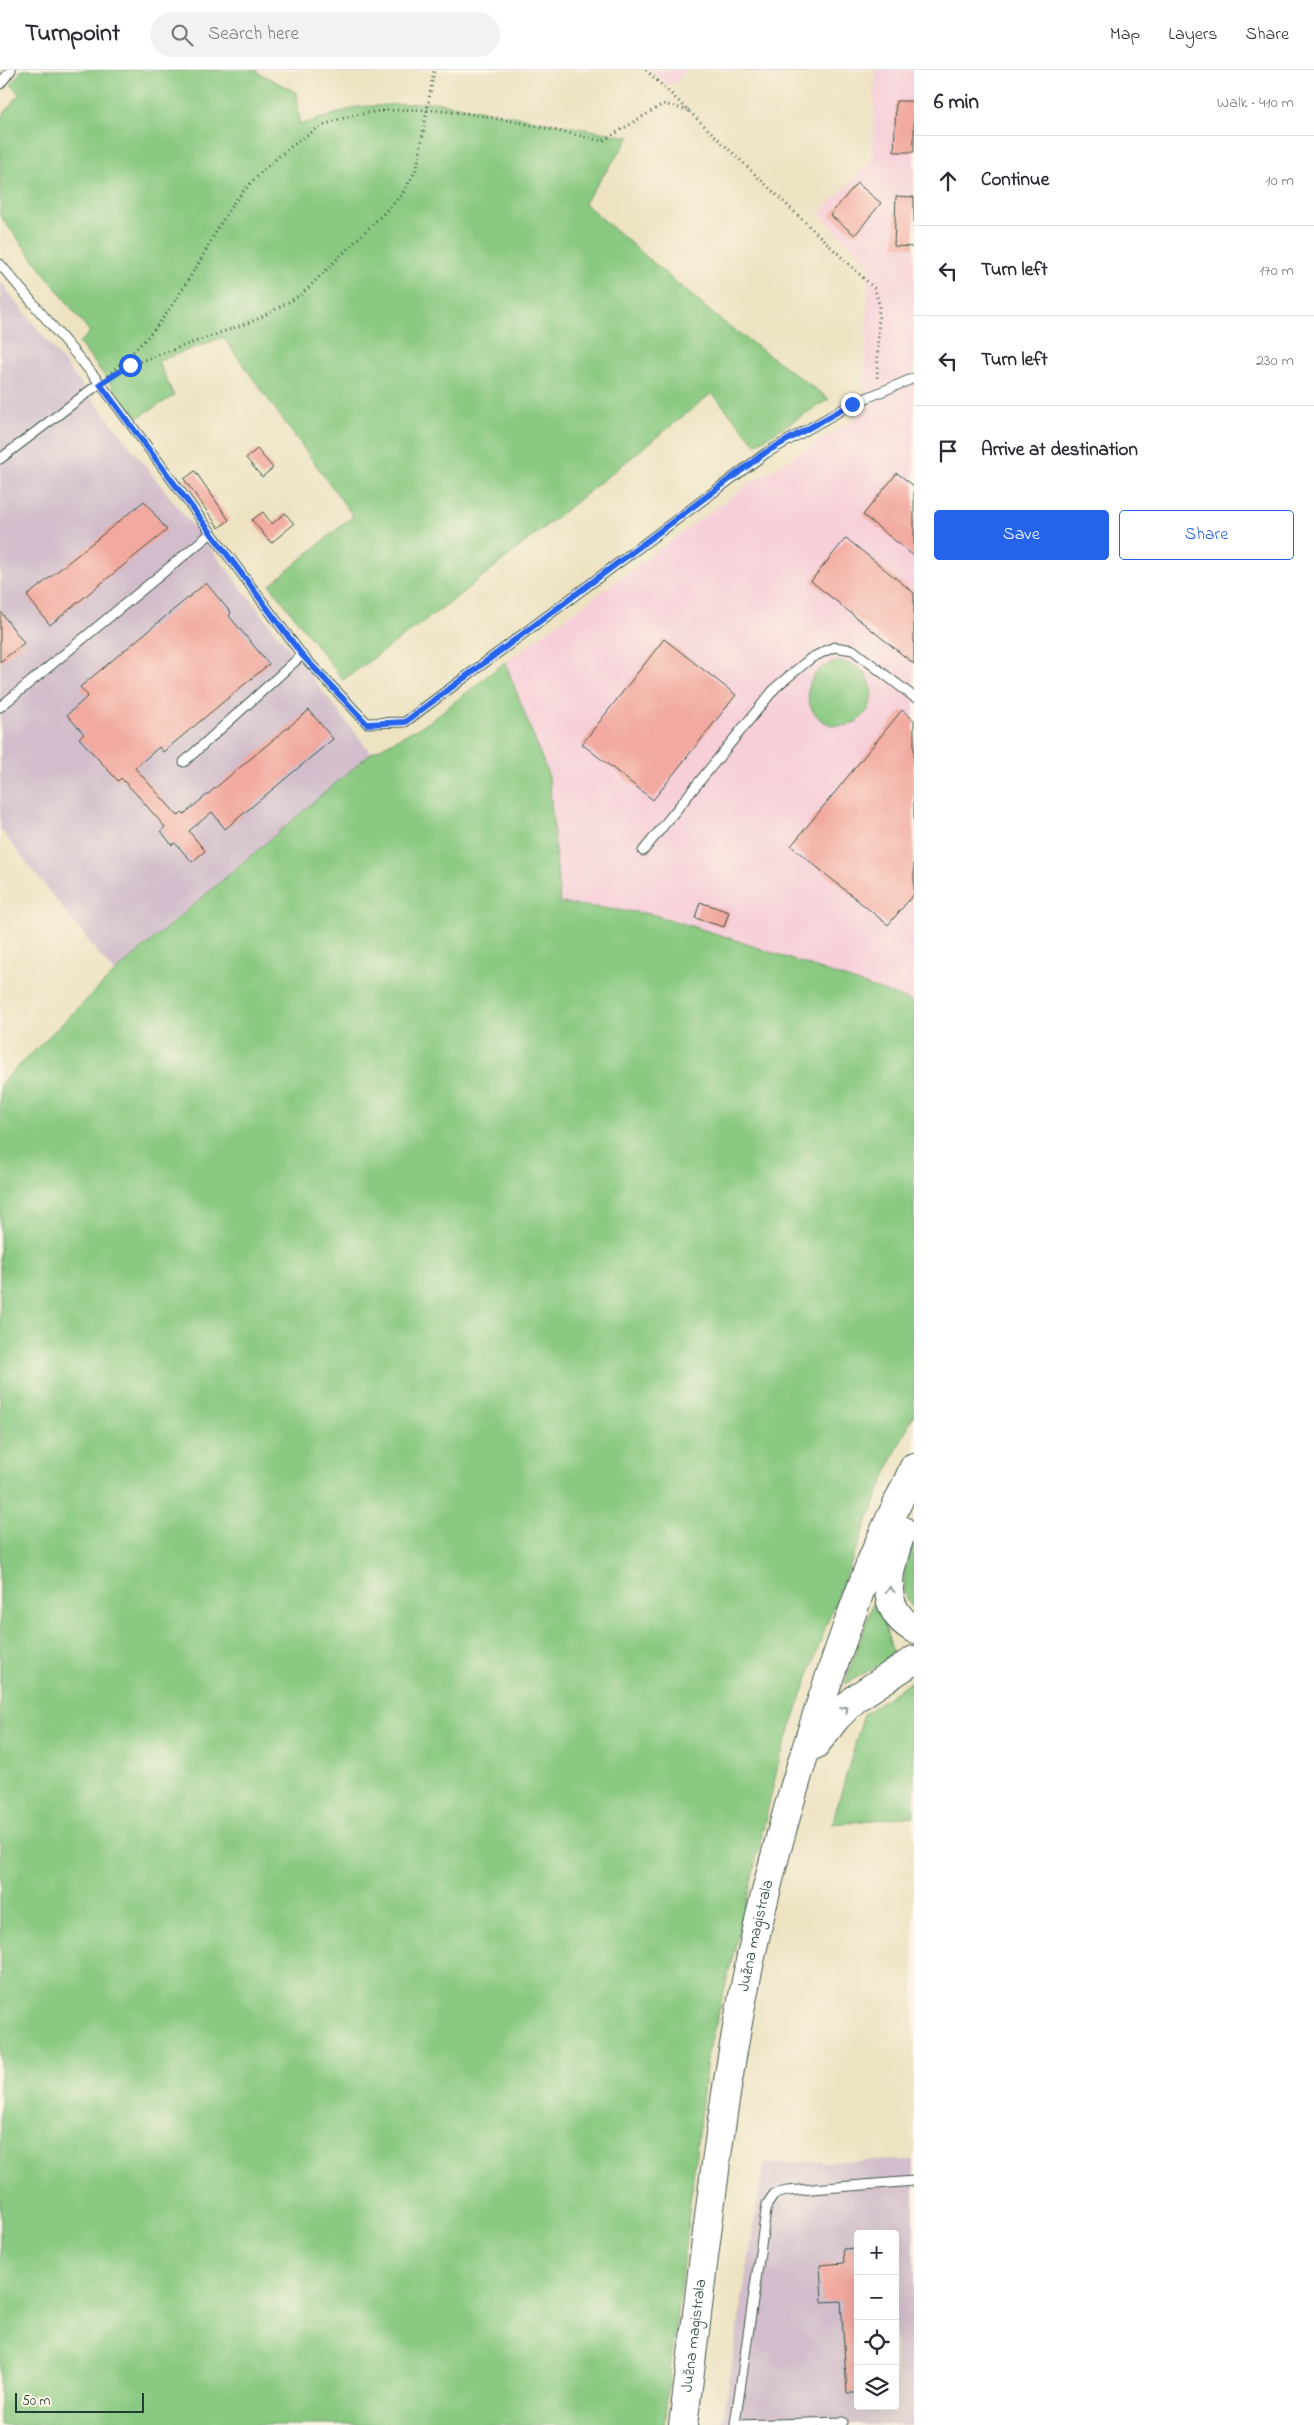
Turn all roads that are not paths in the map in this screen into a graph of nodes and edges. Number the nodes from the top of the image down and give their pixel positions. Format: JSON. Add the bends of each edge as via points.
{"nodes":[{"id":1,"x":11,"y":70,"type":"edge"},
{"id":2,"x":0,"y":84,"type":"edge"},
{"id":3,"x":0,"y":264,"type":"edge"},
{"id":4,"x":914,"y":378,"type":"edge"},
{"id":5,"x":100,"y":384,"type":"junction"},
{"id":6,"x":0,"y":459,"type":"edge"},
{"id":7,"x":210,"y":534,"type":"junction"},
{"id":8,"x":302,"y":655,"type":"junction"},
{"id":9,"x":914,"y":697,"type":"edge"},
{"id":10,"x":0,"y":707,"type":"edge"},
{"id":11,"x":184,"y":762,"type":"dead end"},
{"id":12,"x":643,"y":851,"type":"dead end"},
{"id":13,"x":914,"y":1468,"type":"edge"},
{"id":14,"x":914,"y":1629,"type":"edge"},
{"id":15,"x":914,"y":1660,"type":"edge"},
{"id":16,"x":803,"y":1760,"type":"junction"},
{"id":17,"x":914,"y":2181,"type":"edge"},
{"id":18,"x":843,"y":2422,"type":"dead end"},
{"id":19,"x":735,"y":2424,"type":"edge"},
{"id":20,"x":683,"y":2425,"type":"edge"}],
"edges":[{"from":1,"to":2,"type":"lane"},
{"from":3,"to":5,"type":"lane"},
{"from":4,"to":8,"type":"lane","via":[[852,404],[766,452],[405,722],[367,724]]},
{"from":5,"to":6,"type":"lane"},
{"from":5,"to":7,"type":"lane"},
{"from":7,"to":8,"type":"lane"},
{"from":7,"to":10,"type":"lane"},
{"from":8,"to":11,"type":"lane"},
{"from":9,"to":12,"type":"lane","via":[[853,650],[834,647],[811,658],[776,687]]},
{"from":14,"to":13,"type":"main road","one_way":true,"via":[[901,1621],[889,1594],[889,1571],[909,1508]]},
{"from":13,"to":16,"type":"main road","name":"Južna magistrala","via":[[872,1560]]},
{"from":16,"to":15,"type":"main road","one_way":true,"via":[[856,1698]]},
{"from":16,"to":20,"type":"main road","name":"Južna magistrala","via":[[765,1896],[742,2000],[714,2170]]},
{"from":17,"to":19,"type":"lane","via":[[774,2194],[767,2204]]},
{"from":18,"to":19,"type":"lane"}]}
